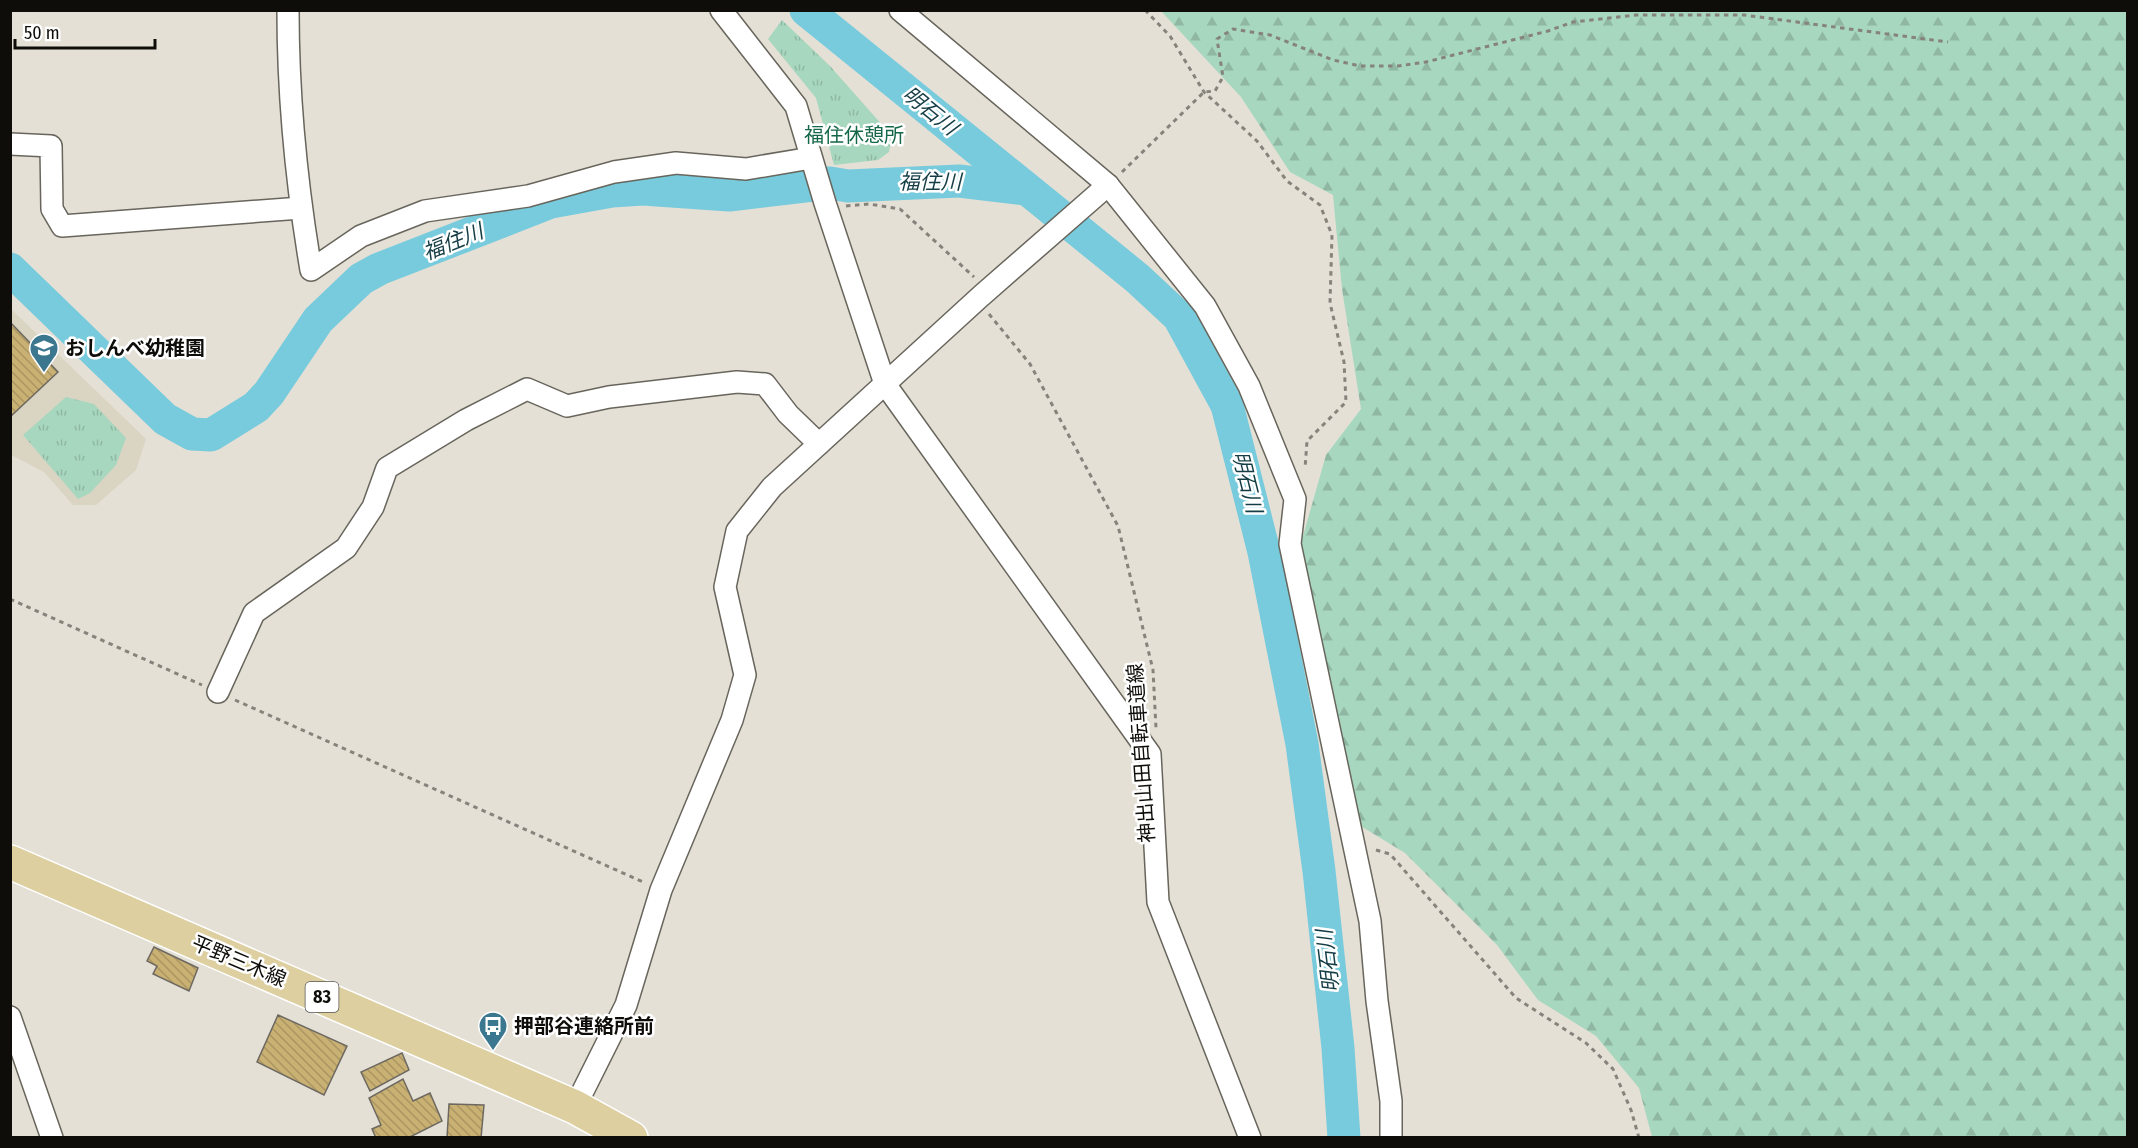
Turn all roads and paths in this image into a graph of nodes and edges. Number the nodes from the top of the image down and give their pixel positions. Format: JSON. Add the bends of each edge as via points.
{"nodes":[{"id":1,"x":288,"y":10,"type":"edge"},
{"id":2,"x":721,"y":10,"type":"edge"},
{"id":3,"x":900,"y":10,"type":"edge"},
{"id":4,"x":1145,"y":10,"type":"edge"},
{"id":5,"x":1948,"y":42,"type":"dead end"},
{"id":6,"x":1204,"y":92,"type":"junction"},
{"id":7,"x":10,"y":144,"type":"edge"},
{"id":8,"x":811,"y":158,"type":"junction"},
{"id":9,"x":1108,"y":185,"type":"junction"},
{"id":10,"x":840,"y":206,"type":"dead end"},
{"id":11,"x":301,"y":208,"type":"junction"},
{"id":12,"x":981,"y":296,"type":"junction"},
{"id":13,"x":885,"y":384,"type":"junction"},
{"id":14,"x":819,"y":444,"type":"junction"},
{"id":15,"x":1295,"y":500,"type":"junction"},
{"id":16,"x":10,"y":599,"type":"edge"},
{"id":17,"x":218,"y":692,"type":"junction"},
{"id":18,"x":1156,"y":729,"type":"dead end"},
{"id":19,"x":1354,"y":844,"type":"junction"},
{"id":20,"x":10,"y":862,"type":"edge"},
{"id":21,"x":661,"y":890,"type":"junction"},
{"id":22,"x":10,"y":1017,"type":"edge"},
{"id":23,"x":575,"y":1107,"type":"junction"},
{"id":24,"x":52,"y":1137,"type":"edge"},
{"id":25,"x":631,"y":1137,"type":"edge"},
{"id":26,"x":1250,"y":1137,"type":"edge"},
{"id":27,"x":1391,"y":1137,"type":"edge"},
{"id":28,"x":1639,"y":1137,"type":"edge"}],
"edges":[{"from":1,"to":11,"type":"street"},
{"from":2,"to":8,"type":"street","via":[[796,106]]},
{"from":3,"to":9,"type":"street"},
{"from":4,"to":6,"type":"path","via":[[1170,36]]},
{"from":5,"to":6,"type":"path","via":[[1744,15],[1636,15],[1573,22],[1426,62],[1369,66],[1333,60],[1270,35],[1233,29],[1217,39],[1223,77],[1215,91]]},
{"from":6,"to":9,"type":"path"},
{"from":6,"to":15,"type":"path","via":[[1257,141],[1287,181],[1320,206],[1332,235],[1330,303],[1344,362],[1346,402],[1307,441],[1305,468]]},
{"from":7,"to":11,"type":"street","via":[[51,146],[52,209],[62,226]]},
{"from":8,"to":11,"type":"street","via":[[746,169],[676,163],[615,172],[528,196],[425,211],[361,236],[311,270]]},
{"from":8,"to":13,"type":"street"},
{"from":9,"to":12,"type":"street"},
{"from":9,"to":15,"type":"street","via":[[1205,306],[1249,386]]},
{"from":10,"to":12,"type":"path","name":"神出山田自転車道線","via":[[869,204],[900,209],[981,283]]},
{"from":12,"to":13,"type":"street"},
{"from":12,"to":18,"type":"path","name":"神出山田自転車道線","via":[[981,306],[1030,364],[1118,526],[1153,670]]},
{"from":13,"to":14,"type":"street"},
{"from":13,"to":26,"type":"street","via":[[1150,754],[1158,902]]},
{"from":14,"to":17,"type":"street","via":[[765,384],[737,382],[609,397],[567,406],[527,389],[387,468],[373,507],[346,548],[254,613]]},
{"from":14,"to":21,"type":"street","via":[[772,487],[737,531],[725,587],[745,675],[732,720]]},
{"from":15,"to":19,"type":"street","via":[[1290,544]]},
{"from":16,"to":17,"type":"path"},
{"from":17,"to":21,"type":"path"},
{"from":19,"to":27,"type":"street","via":[[1370,921],[1391,1101]]},
{"from":19,"to":28,"type":"path","via":[[1390,854],[1516,998],[1586,1043],[1613,1069]]},
{"from":20,"to":23,"type":"main road","name":"平野三木線","number":"83"},
{"from":21,"to":23,"type":"street","via":[[626,1005]]},
{"from":22,"to":24,"type":"street"},
{"from":23,"to":25,"type":"main road","name":"平野三木線","number":"83"}]}
